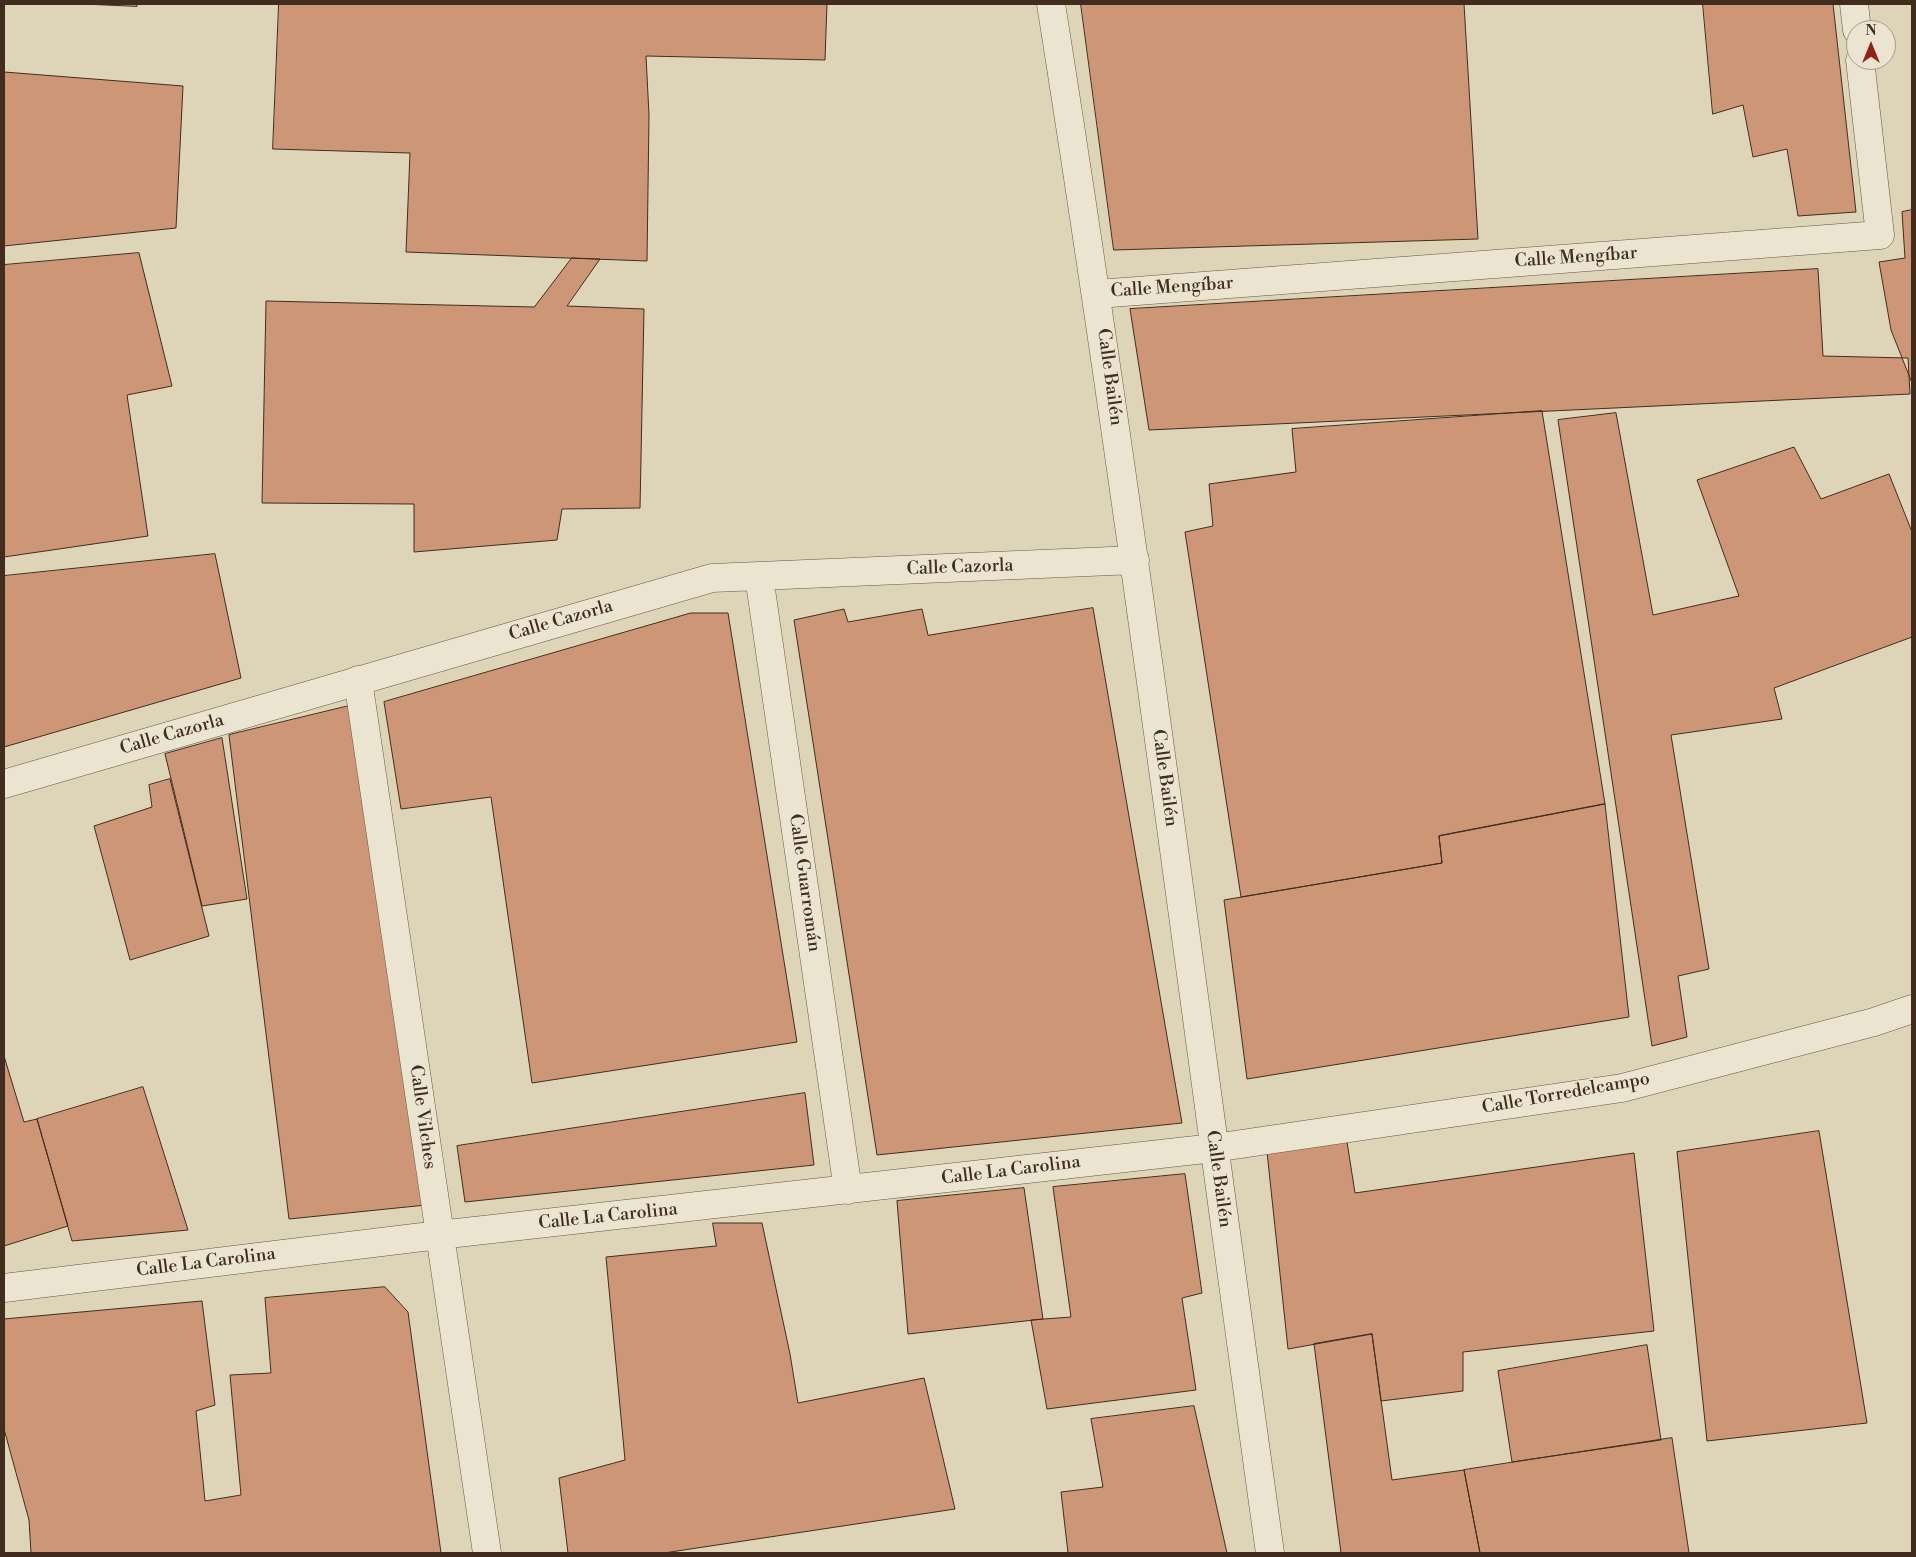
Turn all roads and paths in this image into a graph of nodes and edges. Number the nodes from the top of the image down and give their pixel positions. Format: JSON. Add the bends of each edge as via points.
{"nodes":[{"id":1,"x":1051,"y":4,"type":"edge"},
{"id":2,"x":1854,"y":4,"type":"edge"},
{"id":3,"x":1856,"y":20,"type":"edge"},
{"id":4,"x":1861,"y":70,"type":"edge"},
{"id":5,"x":1097,"y":294,"type":"junction"},
{"id":6,"x":1135,"y":560,"type":"junction"},
{"id":7,"x":759,"y":576,"type":"junction"},
{"id":8,"x":358,"y":680,"type":"junction"},
{"id":9,"x":4,"y":784,"type":"edge"},
{"id":10,"x":1912,"y":1009,"type":"edge"},
{"id":11,"x":1214,"y":1148,"type":"junction"},
{"id":12,"x":848,"y":1190,"type":"junction"},
{"id":13,"x":439,"y":1235,"type":"junction"},
{"id":14,"x":4,"y":1288,"type":"edge"},
{"id":15,"x":487,"y":1553,"type":"edge"},
{"id":16,"x":1270,"y":1553,"type":"edge"}],
"edges":[{"from":1,"to":5,"type":"street","name":"Calle Bailén"},
{"from":2,"to":3,"type":"street"},
{"from":4,"to":5,"type":"street","name":"Calle Mengíbar","via":[[1880,235]]},
{"from":5,"to":6,"type":"street","name":"Calle Bailén"},
{"from":6,"to":7,"type":"street","name":"Calle Cazorla"},
{"from":6,"to":11,"type":"street","name":"Calle Bailén"},
{"from":7,"to":8,"type":"street","name":"Calle Cazorla","via":[[712,578]]},
{"from":7,"to":12,"type":"street","name":"Calle Guarromán"},
{"from":8,"to":9,"type":"street","name":"Calle Cazorla"},
{"from":8,"to":13,"type":"street","name":"Calle Vilches"},
{"from":10,"to":11,"type":"street","name":"Calle Torredelcampo","via":[[1874,1022],[1622,1088]]},
{"from":11,"to":12,"type":"street","name":"Calle La Carolina"},
{"from":11,"to":16,"type":"street","name":"Calle Bailén"},
{"from":12,"to":13,"type":"street","name":"Calle La Carolina"},
{"from":13,"to":14,"type":"street","name":"Calle La Carolina"},
{"from":13,"to":15,"type":"street","name":"Calle Vilches"}]}
